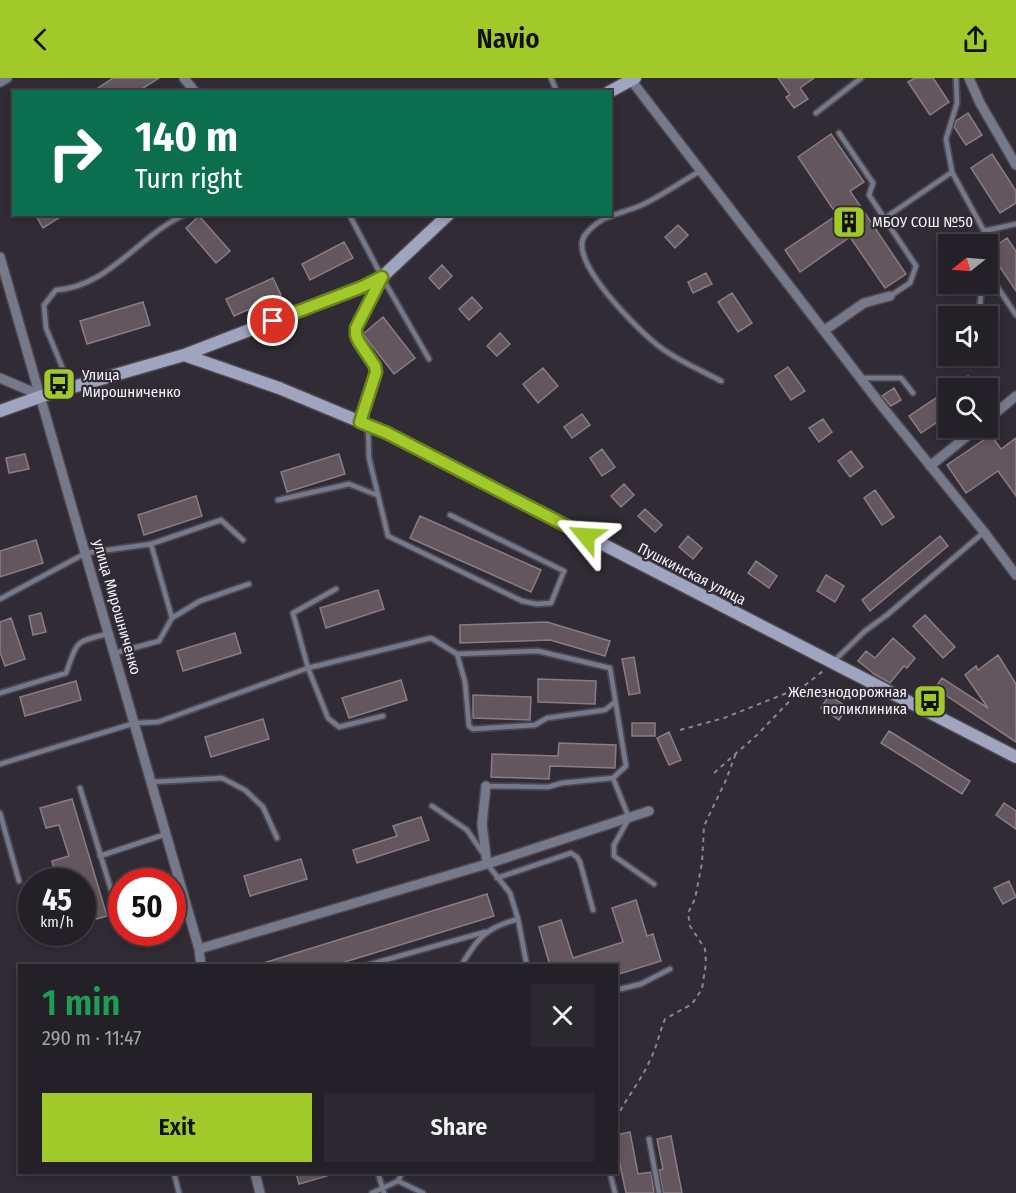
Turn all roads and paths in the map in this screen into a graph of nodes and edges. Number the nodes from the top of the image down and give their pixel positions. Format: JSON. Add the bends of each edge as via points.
{"nodes":[{"id":1,"x":7,"y":78,"type":"edge"},
{"id":2,"x":184,"y":78,"type":"edge"},
{"id":3,"x":861,"y":78,"type":"edge"},
{"id":4,"x":956,"y":78,"type":"edge"},
{"id":5,"x":969,"y":78,"type":"edge"},
{"id":6,"x":633,"y":79,"type":"edge"},
{"id":7,"x":0,"y":82,"type":"edge"},
{"id":8,"x":193,"y":90,"type":"edge"},
{"id":9,"x":612,"y":90,"type":"edge"},
{"id":10,"x":816,"y":112,"type":"dead end"},
{"id":11,"x":839,"y":133,"type":"dead end"},
{"id":12,"x":1016,"y":165,"type":"edge"},
{"id":13,"x":702,"y":169,"type":"junction"},
{"id":14,"x":952,"y":172,"type":"junction"},
{"id":15,"x":612,"y":215,"type":"edge"},
{"id":16,"x":181,"y":216,"type":"edge"},
{"id":17,"x":350,"y":216,"type":"edge"},
{"id":18,"x":447,"y":216,"type":"edge"},
{"id":19,"x":609,"y":216,"type":"edge"},
{"id":20,"x":885,"y":218,"type":"junction"},
{"id":21,"x":1016,"y":225,"type":"edge"},
{"id":22,"x":984,"y":231,"type":"junction"},
{"id":23,"x":984,"y":234,"type":"edge"},
{"id":24,"x":0,"y":257,"type":"edge"},
{"id":25,"x":382,"y":277,"type":"junction"},
{"id":26,"x":998,"y":288,"type":"edge"},
{"id":27,"x":890,"y":296,"type":"joint"},
{"id":28,"x":1016,"y":315,"type":"edge"},
{"id":29,"x":825,"y":330,"type":"junction"},
{"id":30,"x":184,"y":355,"type":"junction"},
{"id":31,"x":429,"y":358,"type":"dead end"},
{"id":32,"x":0,"y":378,"type":"edge"},
{"id":33,"x":861,"y":378,"type":"junction"},
{"id":34,"x":721,"y":381,"type":"dead end"},
{"id":35,"x":70,"y":389,"type":"junction"},
{"id":36,"x":913,"y":393,"type":"dead end"},
{"id":37,"x":42,"y":396,"type":"junction"},
{"id":38,"x":1016,"y":396,"type":"edge"},
{"id":39,"x":0,"y":411,"type":"edge"},
{"id":40,"x":998,"y":411,"type":"edge"},
{"id":41,"x":364,"y":423,"type":"junction"},
{"id":42,"x":965,"y":438,"type":"edge"},
{"id":43,"x":930,"y":466,"type":"junction"},
{"id":44,"x":377,"y":495,"type":"junction"},
{"id":45,"x":278,"y":500,"type":"dead end"},
{"id":46,"x":450,"y":515,"type":"dead end"},
{"id":47,"x":984,"y":532,"type":"junction"},
{"id":48,"x":243,"y":540,"type":"dead end"},
{"id":49,"x":151,"y":543,"type":"junction"},
{"id":50,"x":86,"y":553,"type":"junction"},
{"id":51,"x":1016,"y":575,"type":"edge"},
{"id":52,"x":249,"y":584,"type":"dead end"},
{"id":53,"x":336,"y":589,"type":"dead end"},
{"id":54,"x":0,"y":599,"type":"edge"},
{"id":55,"x":172,"y":618,"type":"junction"},
{"id":56,"x":109,"y":633,"type":"junction"},
{"id":57,"x":115,"y":653,"type":"junction"},
{"id":58,"x":457,"y":654,"type":"junction"},
{"id":59,"x":832,"y":663,"type":"junction"},
{"id":60,"x":308,"y":668,"type":"junction"},
{"id":61,"x":804,"y":686,"type":"junction"},
{"id":62,"x":0,"y":693,"type":"edge"},
{"id":63,"x":615,"y":702,"type":"junction"},
{"id":64,"x":382,"y":716,"type":"dead end"},
{"id":65,"x":135,"y":723,"type":"junction"},
{"id":66,"x":680,"y":730,"type":"dead end"},
{"id":67,"x":736,"y":753,"type":"junction"},
{"id":68,"x":1016,"y":757,"type":"edge"},
{"id":69,"x":0,"y":764,"type":"edge"},
{"id":70,"x":714,"y":773,"type":"dead end"},
{"id":71,"x":613,"y":778,"type":"junction"},
{"id":72,"x":151,"y":782,"type":"junction"},
{"id":73,"x":486,"y":786,"type":"joint"},
{"id":74,"x":80,"y":788,"type":"dead end"},
{"id":75,"x":432,"y":806,"type":"dead end"},
{"id":76,"x":650,"y":810,"type":"dead end"},
{"id":77,"x":0,"y":813,"type":"edge"},
{"id":78,"x":629,"y":818,"type":"junction"},
{"id":79,"x":166,"y":834,"type":"junction"},
{"id":80,"x":277,"y":838,"type":"dead end"},
{"id":81,"x":100,"y":856,"type":"junction"},
{"id":82,"x":487,"y":864,"type":"junction"},
{"id":83,"x":18,"y":877,"type":"edge"},
{"id":84,"x":497,"y":878,"type":"junction"},
{"id":85,"x":108,"y":881,"type":"edge"},
{"id":86,"x":654,"y":884,"type":"dead end"},
{"id":87,"x":593,"y":910,"type":"dead end"},
{"id":88,"x":518,"y":919,"type":"junction"},
{"id":89,"x":485,"y":932,"type":"junction"},
{"id":90,"x":199,"y":950,"type":"junction"},
{"id":91,"x":201,"y":964,"type":"edge"},
{"id":92,"x":371,"y":964,"type":"edge"},
{"id":93,"x":462,"y":964,"type":"edge"},
{"id":94,"x":527,"y":964,"type":"edge"},
{"id":95,"x":670,"y":969,"type":"dead end"},
{"id":96,"x":618,"y":990,"type":"edge"},
{"id":97,"x":618,"y":1115,"type":"edge"},
{"id":98,"x":649,"y":1139,"type":"dead end"},
{"id":99,"x":174,"y":1174,"type":"edge"},
{"id":100,"x":255,"y":1174,"type":"edge"},
{"id":101,"x":378,"y":1174,"type":"edge"},
{"id":102,"x":402,"y":1174,"type":"edge"},
{"id":103,"x":610,"y":1174,"type":"edge"},
{"id":104,"x":398,"y":1181,"type":"junction"},
{"id":105,"x":383,"y":1191,"type":"edge"},
{"id":106,"x":179,"y":1193,"type":"edge"},
{"id":107,"x":260,"y":1193,"type":"edge"},
{"id":108,"x":372,"y":1193,"type":"edge"},
{"id":109,"x":423,"y":1193,"type":"edge"},
{"id":110,"x":615,"y":1193,"type":"edge"},
{"id":111,"x":659,"y":1193,"type":"edge"}],
"edges":[{"from":1,"to":7,"type":"street"},
{"from":2,"to":8,"type":"street"},
{"from":3,"to":10,"type":"lane"},
{"from":4,"to":14,"type":"lane","via":[[957,103],[946,139]]},
{"from":5,"to":12,"type":"street"},
{"from":6,"to":9,"type":"main road"},
{"from":6,"to":13,"type":"street"},
{"from":11,"to":20,"type":"lane","via":[[873,183],[869,195]]},
{"from":13,"to":15,"type":"lane","via":[[644,204]]},
{"from":13,"to":29,"type":"street"},
{"from":14,"to":20,"type":"lane"},
{"from":14,"to":22,"type":"lane"},
{"from":16,"to":35,"type":"lane","via":[[146,238],[119,263],[84,284],[56,290],[44,304],[46,328]]},
{"from":17,"to":25,"type":"lane"},
{"from":18,"to":25,"type":"main road"},
{"from":19,"to":34,"type":"lane","via":[[600,219],[583,237],[580,250],[593,273],[619,309],[661,348]]},
{"from":20,"to":27,"type":"lane","via":[[916,266],[910,283]]},
{"from":21,"to":22,"type":"lane"},
{"from":22,"to":23,"type":"lane"},
{"from":24,"to":37,"type":"street","name":"улица Мирошниченко"},
{"from":25,"to":30,"type":"main road"},
{"from":25,"to":31,"type":"lane"},
{"from":25,"to":41,"type":"lane","via":[[356,328],[376,372]]},
{"from":26,"to":28,"type":"lane"},
{"from":27,"to":29,"type":"street","via":[[864,303]]},
{"from":29,"to":33,"type":"street"},
{"from":30,"to":35,"type":"main road"},
{"from":30,"to":41,"type":"main road","name":"Пушкинская улица"},
{"from":32,"to":37,"type":"street"},
{"from":33,"to":36,"type":"lane","via":[[901,378]]},
{"from":33,"to":43,"type":"street"},
{"from":35,"to":37,"type":"main road"},
{"from":37,"to":39,"type":"main road"},
{"from":37,"to":50,"type":"street","name":"улица Мирошниченко"},
{"from":38,"to":40,"type":"street"},
{"from":41,"to":44,"type":"lane"},
{"from":41,"to":59,"type":"main road","name":"Пушкинская улица"},
{"from":42,"to":43,"type":"street"},
{"from":43,"to":47,"type":"street"},
{"from":44,"to":45,"type":"lane","via":[[349,484]]},
{"from":44,"to":46,"type":"lane","via":[[388,536],[522,601],[551,603],[564,571]]},
{"from":47,"to":51,"type":"street"},
{"from":47,"to":59,"type":"lane","via":[[865,630]]},
{"from":48,"to":49,"type":"lane","via":[[221,520]]},
{"from":49,"to":50,"type":"lane"},
{"from":49,"to":55,"type":"lane"},
{"from":50,"to":54,"type":"lane"},
{"from":50,"to":56,"type":"street","name":"улица Мирошниченко"},
{"from":52,"to":55,"type":"lane","via":[[200,601]]},
{"from":53,"to":60,"type":"lane","via":[[293,613]]},
{"from":55,"to":57,"type":"lane","via":[[159,641]]},
{"from":56,"to":57,"type":"street","name":"улица Мирошниченко"},
{"from":56,"to":62,"type":"lane","via":[[77,644],[66,673]]},
{"from":57,"to":65,"type":"street","name":"улица Мирошниченко"},
{"from":58,"to":60,"type":"lane","via":[[431,638]]},
{"from":58,"to":63,"type":"lane","via":[[538,651],[610,668]]},
{"from":58,"to":63,"type":"lane","via":[[465,682],[469,726],[473,729],[535,725],[547,718],[604,710]]},
{"from":59,"to":61,"type":"path"},
{"from":59,"to":68,"type":"main road","name":"Пушкинская улица"},
{"from":60,"to":64,"type":"lane","via":[[328,718],[339,727]]},
{"from":60,"to":65,"type":"lane","via":[[158,722]]},
{"from":61,"to":66,"type":"path","via":[[724,718]]},
{"from":61,"to":67,"type":"path"},
{"from":63,"to":71,"type":"lane","via":[[626,766]]},
{"from":65,"to":69,"type":"lane"},
{"from":65,"to":72,"type":"street","name":"улица Мирошниченко"},
{"from":67,"to":70,"type":"path"},
{"from":67,"to":97,"type":"path","via":[[704,826],[702,863],[688,913],[690,926],[705,949],[702,989],[692,1004],[665,1019],[652,1058]]},
{"from":71,"to":73,"type":"lane","via":[[548,787]]},
{"from":71,"to":78,"type":"lane"},
{"from":72,"to":79,"type":"street","name":"улица Мирошниченко"},
{"from":72,"to":80,"type":"lane","via":[[222,778],[245,790],[263,807]]},
{"from":73,"to":82,"type":"street","via":[[482,824]]},
{"from":74,"to":81,"type":"lane"},
{"from":75,"to":82,"type":"lane","via":[[467,830]]},
{"from":76,"to":78,"type":"street"},
{"from":77,"to":83,"type":"lane"},
{"from":78,"to":82,"type":"street"},
{"from":78,"to":86,"type":"lane","via":[[614,845],[614,856]]},
{"from":79,"to":81,"type":"lane"},
{"from":79,"to":90,"type":"street","name":"улица Мирошниченко"},
{"from":81,"to":85,"type":"lane"},
{"from":82,"to":84,"type":"lane"},
{"from":82,"to":90,"type":"street"},
{"from":84,"to":87,"type":"lane","via":[[571,854],[580,862]]},
{"from":84,"to":88,"type":"lane","via":[[510,893]]},
{"from":88,"to":89,"type":"lane"},
{"from":88,"to":94,"type":"lane"},
{"from":89,"to":92,"type":"lane"},
{"from":89,"to":93,"type":"lane"},
{"from":90,"to":91,"type":"street","name":"улица Мирошниченко"},
{"from":95,"to":96,"type":"lane","via":[[641,984]]},
{"from":98,"to":111,"type":"lane"},
{"from":99,"to":106,"type":"lane"},
{"from":100,"to":107,"type":"street"},
{"from":101,"to":105,"type":"lane"},
{"from":102,"to":104,"type":"lane"},
{"from":103,"to":110,"type":"lane"},
{"from":104,"to":105,"type":"lane"},
{"from":104,"to":109,"type":"lane"},
{"from":105,"to":108,"type":"lane"}]}
